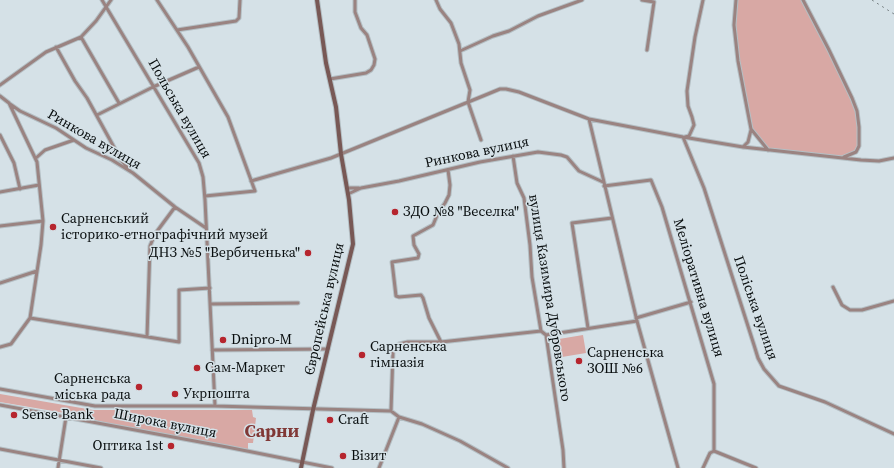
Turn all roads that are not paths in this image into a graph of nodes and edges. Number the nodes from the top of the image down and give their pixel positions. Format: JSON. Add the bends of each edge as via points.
{"nodes":[{"id":1,"x":102,"y":0,"type":"edge"},
{"id":2,"x":111,"y":0,"type":"edge"},
{"id":3,"x":157,"y":0,"type":"edge"},
{"id":4,"x":240,"y":0,"type":"edge"},
{"id":5,"x":317,"y":0,"type":"edge"},
{"id":6,"x":355,"y":0,"type":"edge"},
{"id":7,"x":436,"y":0,"type":"edge"},
{"id":8,"x":565,"y":0,"type":"edge"},
{"id":9,"x":582,"y":0,"type":"edge"},
{"id":10,"x":642,"y":0,"type":"edge"},
{"id":11,"x":702,"y":0,"type":"edge"},
{"id":12,"x":736,"y":0,"type":"edge"},
{"id":13,"x":803,"y":0,"type":"edge"},
{"id":14,"x":567,"y":5,"type":"junction"},
{"id":15,"x":107,"y":7,"type":"junction"},
{"id":16,"x":177,"y":30,"type":"junction"},
{"id":17,"x":81,"y":37,"type":"junction"},
{"id":18,"x":56,"y":47,"type":"junction"},
{"id":19,"x":647,"y":50,"type":"dead end"},
{"id":20,"x":460,"y":51,"type":"junction"},
{"id":21,"x":199,"y":67,"type":"junction"},
{"id":22,"x":330,"y":79,"type":"junction"},
{"id":23,"x":0,"y":86,"type":"edge"},
{"id":24,"x":153,"y":87,"type":"junction"},
{"id":25,"x":0,"y":96,"type":"edge"},
{"id":26,"x":468,"y":102,"type":"junction"},
{"id":27,"x":9,"y":103,"type":"junction"},
{"id":28,"x":119,"y":103,"type":"junction"},
{"id":29,"x":97,"y":116,"type":"junction"},
{"id":30,"x":588,"y":119,"type":"junction"},
{"id":31,"x":751,"y":129,"type":"junction"},
{"id":32,"x":0,"y":135,"type":"edge"},
{"id":33,"x":683,"y":137,"type":"junction"},
{"id":34,"x":74,"y":140,"type":"junction"},
{"id":35,"x":481,"y":140,"type":"dead end"},
{"id":36,"x":743,"y":147,"type":"junction"},
{"id":37,"x":768,"y":150,"type":"junction"},
{"id":38,"x":341,"y":154,"type":"junction"},
{"id":39,"x":513,"y":156,"type":"junction"},
{"id":40,"x":36,"y":158,"type":"junction"},
{"id":41,"x":842,"y":158,"type":"junction"},
{"id":42,"x":894,"y":158,"type":"edge"},
{"id":43,"x":448,"y":170,"type":"junction"},
{"id":44,"x":133,"y":173,"type":"junction"},
{"id":45,"x":251,"y":181,"type":"junction"},
{"id":46,"x":604,"y":184,"type":"junction"},
{"id":47,"x":39,"y":185,"type":"junction"},
{"id":48,"x":347,"y":188,"type":"junction"},
{"id":49,"x":361,"y":188,"type":"junction"},
{"id":50,"x":20,"y":189,"type":"junction"},
{"id":51,"x":0,"y":192,"type":"edge"},
{"id":52,"x":348,"y":194,"type":"junction"},
{"id":53,"x":205,"y":196,"type":"junction"},
{"id":54,"x":175,"y":207,"type":"junction"},
{"id":55,"x":612,"y":218,"type":"junction"},
{"id":56,"x":43,"y":221,"type":"junction"},
{"id":57,"x":0,"y":226,"type":"edge"},
{"id":58,"x":206,"y":228,"type":"junction"},
{"id":59,"x":37,"y":271,"type":"junction"},
{"id":60,"x":0,"y":283,"type":"edge"},
{"id":61,"x":833,"y":287,"type":"dead end"},
{"id":62,"x":210,"y":288,"type":"junction"},
{"id":63,"x":894,"y":301,"type":"edge"},
{"id":64,"x":691,"y":302,"type":"junction"},
{"id":65,"x":298,"y":303,"type":"dead end"},
{"id":66,"x":210,"y":304,"type":"junction"},
{"id":67,"x":30,"y":318,"type":"junction"},
{"id":68,"x":636,"y":319,"type":"junction"},
{"id":69,"x":588,"y":328,"type":"junction"},
{"id":70,"x":541,"y":331,"type":"junction"},
{"id":71,"x":546,"y":335,"type":"junction"},
{"id":72,"x":147,"y":338,"type":"junction"},
{"id":73,"x":441,"y":342,"type":"junction"},
{"id":74,"x":0,"y":347,"type":"edge"},
{"id":75,"x":328,"y":349,"type":"junction"},
{"id":76,"x":212,"y":350,"type":"junction"},
{"id":77,"x":0,"y":389,"type":"edge"},
{"id":78,"x":0,"y":406,"type":"edge"},
{"id":79,"x":215,"y":406,"type":"junction"},
{"id":80,"x":313,"y":410,"type":"junction"},
{"id":81,"x":391,"y":411,"type":"junction"},
{"id":82,"x":66,"y":417,"type":"junction"},
{"id":83,"x":398,"y":417,"type":"junction"},
{"id":84,"x":894,"y":434,"type":"edge"},
{"id":85,"x":0,"y":449,"type":"edge"},
{"id":86,"x":714,"y":452,"type":"junction"},
{"id":87,"x":60,"y":460,"type":"junction"},
{"id":88,"x":302,"y":462,"type":"junction"},
{"id":89,"x":58,"y":468,"type":"edge"},
{"id":90,"x":101,"y":468,"type":"edge"},
{"id":91,"x":301,"y":468,"type":"edge"},
{"id":92,"x":332,"y":468,"type":"edge"},
{"id":93,"x":379,"y":468,"type":"edge"},
{"id":94,"x":508,"y":468,"type":"edge"},
{"id":95,"x":564,"y":468,"type":"edge"},
{"id":96,"x":678,"y":468,"type":"edge"},
{"id":97,"x":703,"y":468,"type":"edge"},
{"id":98,"x":756,"y":468,"type":"edge"}],
"edges":[{"from":1,"to":15,"type":"street","name":"Польська вулиця"},
{"from":2,"to":15,"type":"street"},
{"from":3,"to":16,"type":"street"},
{"from":4,"to":16,"type":"street","via":[[239,18],[236,21]]},
{"from":5,"to":22,"type":"main road","name":"Європейська вулиця"},
{"from":6,"to":22,"type":"street","via":[[354,12],[367,35],[375,59],[374,65],[366,73]]},
{"from":7,"to":20,"type":"street","via":[[451,23]]},
{"from":8,"to":14,"type":"street"},
{"from":9,"to":14,"type":"street"},
{"from":10,"to":19,"type":"street","via":[[654,2]]},
{"from":11,"to":33,"type":"street","via":[[687,91],[688,106],[694,125],[689,136]]},
{"from":12,"to":31,"type":"street","via":[[734,25],[738,61]]},
{"from":13,"to":41,"type":"street","via":[[857,111],[859,146],[856,152]]},
{"from":14,"to":20,"type":"street"},
{"from":15,"to":17,"type":"street"},
{"from":15,"to":24,"type":"street","name":"Польська вулиця"},
{"from":16,"to":21,"type":"street"},
{"from":17,"to":18,"type":"street"},
{"from":17,"to":28,"type":"street"},
{"from":18,"to":23,"type":"street"},
{"from":18,"to":29,"type":"street"},
{"from":20,"to":26,"type":"street","via":[[461,63],[470,90]]},
{"from":21,"to":24,"type":"street"},
{"from":21,"to":45,"type":"street","via":[[228,117]]},
{"from":22,"to":38,"type":"main road","name":"Європейська вулиця"},
{"from":24,"to":28,"type":"street"},
{"from":24,"to":53,"type":"street","name":"Польська вулиця","via":[[200,163]]},
{"from":25,"to":27,"type":"street","name":"Ринкова вулиця"},
{"from":26,"to":30,"type":"street","via":[[506,89]]},
{"from":26,"to":35,"type":"street"},
{"from":26,"to":38,"type":"street"},
{"from":27,"to":34,"type":"street","name":"Ринкова вулиця"},
{"from":27,"to":40,"type":"street"},
{"from":28,"to":29,"type":"street"},
{"from":29,"to":44,"type":"street","via":[[121,160]]},
{"from":30,"to":33,"type":"street"},
{"from":30,"to":46,"type":"street"},
{"from":31,"to":36,"type":"street","via":[[748,142]]},
{"from":31,"to":37,"type":"street"},
{"from":32,"to":50,"type":"street","via":[[14,163]]},
{"from":33,"to":36,"type":"street"},
{"from":33,"to":84,"type":"street","name":"Поліська вулиця","via":[[704,188],[758,358],[764,369],[779,386],[825,402]]},
{"from":34,"to":40,"type":"street","via":[[45,150]]},
{"from":34,"to":44,"type":"street","name":"Ринкова вулиця"},
{"from":36,"to":37,"type":"street"},
{"from":37,"to":41,"type":"street"},
{"from":38,"to":45,"type":"street"},
{"from":38,"to":48,"type":"main road","name":"Європейська вулиця"},
{"from":39,"to":43,"type":"street","name":"Ринкова вулиця"},
{"from":39,"to":46,"type":"street","name":"Ринкова вулиця","via":[[538,152],[561,155],[567,157],[579,171]]},
{"from":39,"to":70,"type":"street","name":"вулиця Казимира Дубровського","via":[[517,183],[524,198],[532,277]]},
{"from":40,"to":47,"type":"street"},
{"from":41,"to":42,"type":"street","via":[[879,161]]},
{"from":43,"to":49,"type":"street","name":"Ринкова вулиця"},
{"from":43,"to":73,"type":"street","via":[[450,186],[445,203],[433,225],[413,236],[418,258],[392,262],[396,296],[399,298],[421,295]]},
{"from":44,"to":54,"type":"street","name":"Ринкова вулиця"},
{"from":45,"to":53,"type":"street","via":[[255,191]]},
{"from":46,"to":55,"type":"street"},
{"from":46,"to":64,"type":"street","name":"Меліоративна вулиця","via":[[651,180],[662,207]]},
{"from":47,"to":50,"type":"street"},
{"from":47,"to":56,"type":"street"},
{"from":48,"to":49,"type":"street"},
{"from":48,"to":52,"type":"main road","name":"Європейська вулиця"},
{"from":49,"to":52,"type":"street","name":"Ринкова вулиця"},
{"from":50,"to":51,"type":"street"},
{"from":52,"to":75,"type":"main road","name":"Європейська вулиця","via":[[353,244]]},
{"from":53,"to":58,"type":"street","name":"Польська вулиця"},
{"from":54,"to":58,"type":"street","name":"Ринкова вулиця"},
{"from":54,"to":72,"type":"street","via":[[155,234],[150,246]]},
{"from":55,"to":68,"type":"street"},
{"from":55,"to":69,"type":"street","via":[[572,223]]},
{"from":56,"to":57,"type":"street"},
{"from":56,"to":59,"type":"street"},
{"from":58,"to":62,"type":"street","name":"Польська вулиця"},
{"from":59,"to":60,"type":"street"},
{"from":59,"to":67,"type":"street"},
{"from":61,"to":63,"type":"street","via":[[842,305],[850,310],[862,310]]},
{"from":62,"to":66,"type":"street","name":"Польська вулиця"},
{"from":62,"to":72,"type":"street","via":[[179,290],[179,342]]},
{"from":64,"to":68,"type":"street"},
{"from":64,"to":86,"type":"street","name":"Меліоративна вулиця","via":[[714,384]]},
{"from":65,"to":66,"type":"street"},
{"from":66,"to":76,"type":"street","name":"Польська вулиця"},
{"from":67,"to":72,"type":"street"},
{"from":67,"to":74,"type":"street","via":[[11,344]]},
{"from":68,"to":69,"type":"street"},
{"from":68,"to":96,"type":"street"},
{"from":69,"to":71,"type":"street"},
{"from":70,"to":71,"type":"street","name":"вулиця Казимира Дубровського"},
{"from":70,"to":73,"type":"street"},
{"from":71,"to":95,"type":"street","name":"вулиця Казимира Дубровського"},
{"from":73,"to":81,"type":"street","via":[[408,342],[395,348]]},
{"from":75,"to":76,"type":"street"},
{"from":75,"to":80,"type":"main road","name":"Європейська вулиця"},
{"from":76,"to":79,"type":"street","name":"Польська вулиця"},
{"from":77,"to":79,"type":"street","name":"Широка вулиця","via":[[95,406]]},
{"from":78,"to":82,"type":"street","name":"Широка вулиця"},
{"from":79,"to":80,"type":"street","name":"Широка вулиця"},
{"from":80,"to":81,"type":"street","name":"Широка вулиця"},
{"from":80,"to":88,"type":"main road","name":"Європейська вулиця"},
{"from":81,"to":83,"type":"street"},
{"from":82,"to":87,"type":"street"},
{"from":82,"to":88,"type":"street","name":"Широка вулиця"},
{"from":83,"to":93,"type":"street"},
{"from":83,"to":94,"type":"street","via":[[422,424],[460,441]]},
{"from":85,"to":87,"type":"street"},
{"from":86,"to":97,"type":"street","via":[[710,453]]},
{"from":86,"to":98,"type":"street"},
{"from":87,"to":89,"type":"street"},
{"from":87,"to":90,"type":"street"},
{"from":88,"to":91,"type":"main road","name":"Європейська вулиця"},
{"from":88,"to":92,"type":"street","name":"Широка вулиця"}]}
